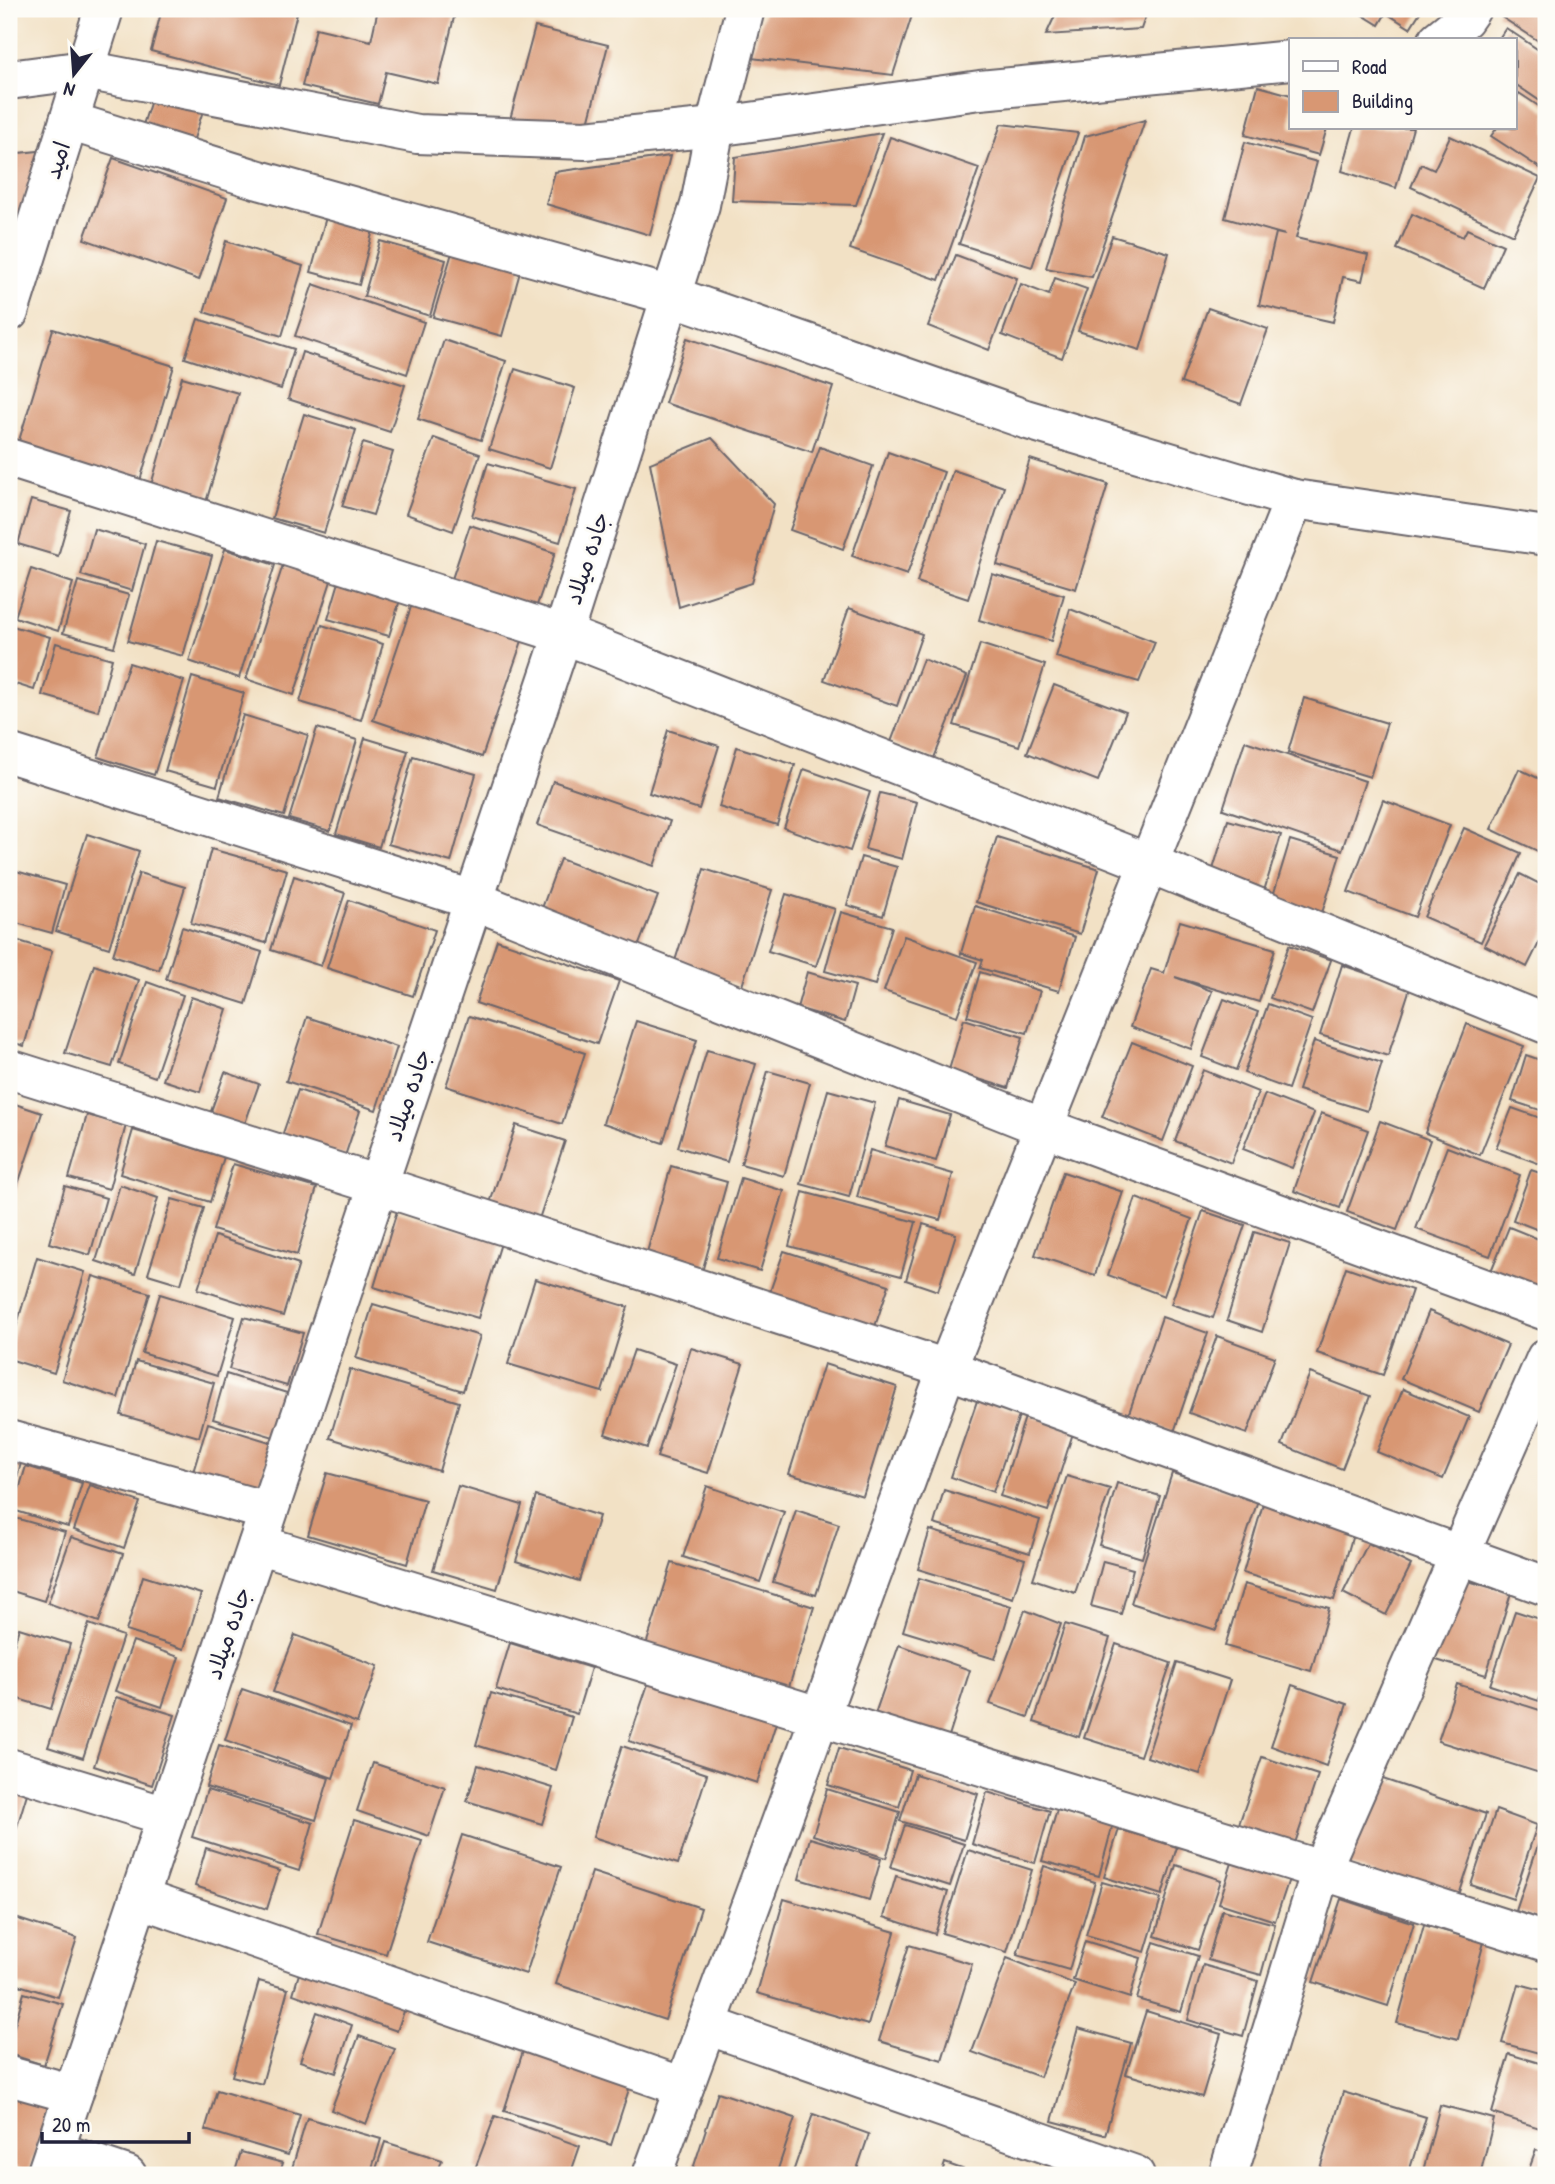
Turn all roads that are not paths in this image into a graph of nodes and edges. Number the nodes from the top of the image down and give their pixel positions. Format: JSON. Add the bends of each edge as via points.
{"nodes":[{"id":1,"x":104,"y":9,"type":"edge"},
{"id":2,"x":745,"y":9,"type":"edge"},
{"id":3,"x":1471,"y":9,"type":"edge"},
{"id":4,"x":1440,"y":38,"type":"edge"},
{"id":5,"x":1289,"y":60,"type":"edge"},
{"id":6,"x":85,"y":70,"type":"junction"},
{"id":7,"x":9,"y":80,"type":"edge"},
{"id":8,"x":69,"y":121,"type":"junction"},
{"id":9,"x":715,"y":127,"type":"junction"},
{"id":10,"x":672,"y":296,"type":"junction"},
{"id":11,"x":9,"y":312,"type":"edge"},
{"id":12,"x":9,"y":458,"type":"edge"},
{"id":13,"x":1294,"y":499,"type":"junction"},
{"id":14,"x":1546,"y":536,"type":"edge"},
{"id":15,"x":563,"y":634,"type":"junction"},
{"id":16,"x":9,"y":753,"type":"edge"},
{"id":17,"x":1148,"y":863,"type":"junction"},
{"id":18,"x":473,"y":900,"type":"junction"},
{"id":19,"x":1546,"y":1024,"type":"edge"},
{"id":20,"x":9,"y":1069,"type":"edge"},
{"id":21,"x":1043,"y":1127,"type":"junction"},
{"id":22,"x":377,"y":1185,"type":"junction"},
{"id":23,"x":1546,"y":1311,"type":"edge"},
{"id":24,"x":1546,"y":1358,"type":"edge"},
{"id":25,"x":947,"y":1369,"type":"junction"},
{"id":26,"x":9,"y":1440,"type":"edge"},
{"id":27,"x":263,"y":1528,"type":"junction"},
{"id":28,"x":1459,"y":1553,"type":"junction"},
{"id":29,"x":1546,"y":1586,"type":"edge"},
{"id":30,"x":818,"y":1717,"type":"junction"},
{"id":31,"x":9,"y":1768,"type":"edge"},
{"id":32,"x":166,"y":1816,"type":"junction"},
{"id":33,"x":1321,"y":1870,"type":"junction"},
{"id":34,"x":139,"y":1898,"type":"junction"},
{"id":35,"x":1546,"y":1942,"type":"edge"},
{"id":36,"x":707,"y":2025,"type":"junction"},
{"id":37,"x":9,"y":2076,"type":"edge"},
{"id":38,"x":684,"y":2087,"type":"junction"},
{"id":39,"x":73,"y":2094,"type":"junction"},
{"id":40,"x":51,"y":2163,"type":"edge"},
{"id":41,"x":127,"y":2175,"type":"edge"},
{"id":42,"x":652,"y":2175,"type":"edge"},
{"id":43,"x":1135,"y":2175,"type":"edge"},
{"id":44,"x":1228,"y":2175,"type":"edge"}],
"edges":[{"from":1,"to":6,"type":"street","name":"امید"},
{"from":2,"to":9,"type":"street","name":"جاده میلاد"},
{"from":3,"to":4,"type":"street"},
{"from":5,"to":9,"type":"street","via":[[980,90]]},
{"from":6,"to":7,"type":"street"},
{"from":6,"to":8,"type":"street","name":"امید"},
{"from":6,"to":9,"type":"street","via":[[417,134],[585,140]]},
{"from":8,"to":10,"type":"street","via":[[259,180]]},
{"from":8,"to":11,"type":"street","name":"امید"},
{"from":9,"to":10,"type":"street","name":"جاده میلاد","via":[[700,205]]},
{"from":10,"to":13,"type":"street","via":[[1025,419]]},
{"from":10,"to":15,"type":"street","name":"جاده میلاد"},
{"from":12,"to":15,"type":"street"},
{"from":13,"to":14,"type":"street"},
{"from":13,"to":17,"type":"street"},
{"from":15,"to":17,"type":"street"},
{"from":15,"to":18,"type":"street","name":"جاده میلاد"},
{"from":16,"to":18,"type":"street"},
{"from":17,"to":19,"type":"street"},
{"from":17,"to":21,"type":"street"},
{"from":18,"to":21,"type":"street"},
{"from":18,"to":22,"type":"street","name":"جاده میلاد"},
{"from":20,"to":22,"type":"street"},
{"from":21,"to":23,"type":"street"},
{"from":21,"to":25,"type":"street"},
{"from":22,"to":25,"type":"street"},
{"from":22,"to":27,"type":"street","name":"جاده میلاد"},
{"from":24,"to":28,"type":"street"},
{"from":25,"to":28,"type":"street"},
{"from":25,"to":30,"type":"street"},
{"from":26,"to":27,"type":"street"},
{"from":27,"to":30,"type":"street"},
{"from":27,"to":32,"type":"street","name":"جاده میلاد"},
{"from":28,"to":29,"type":"street"},
{"from":28,"to":33,"type":"street"},
{"from":30,"to":33,"type":"street"},
{"from":30,"to":36,"type":"street"},
{"from":31,"to":32,"type":"street"},
{"from":32,"to":34,"type":"street","name":"جاده میلاد"},
{"from":33,"to":35,"type":"street"},
{"from":33,"to":44,"type":"street"},
{"from":34,"to":38,"type":"street"},
{"from":34,"to":39,"type":"street","name":"جاده میلاد"},
{"from":36,"to":38,"type":"street"},
{"from":36,"to":43,"type":"street"},
{"from":37,"to":39,"type":"street"},
{"from":38,"to":42,"type":"street"},
{"from":39,"to":40,"type":"street","name":"جاده میلاد"},
{"from":40,"to":41,"type":"street"}]}
